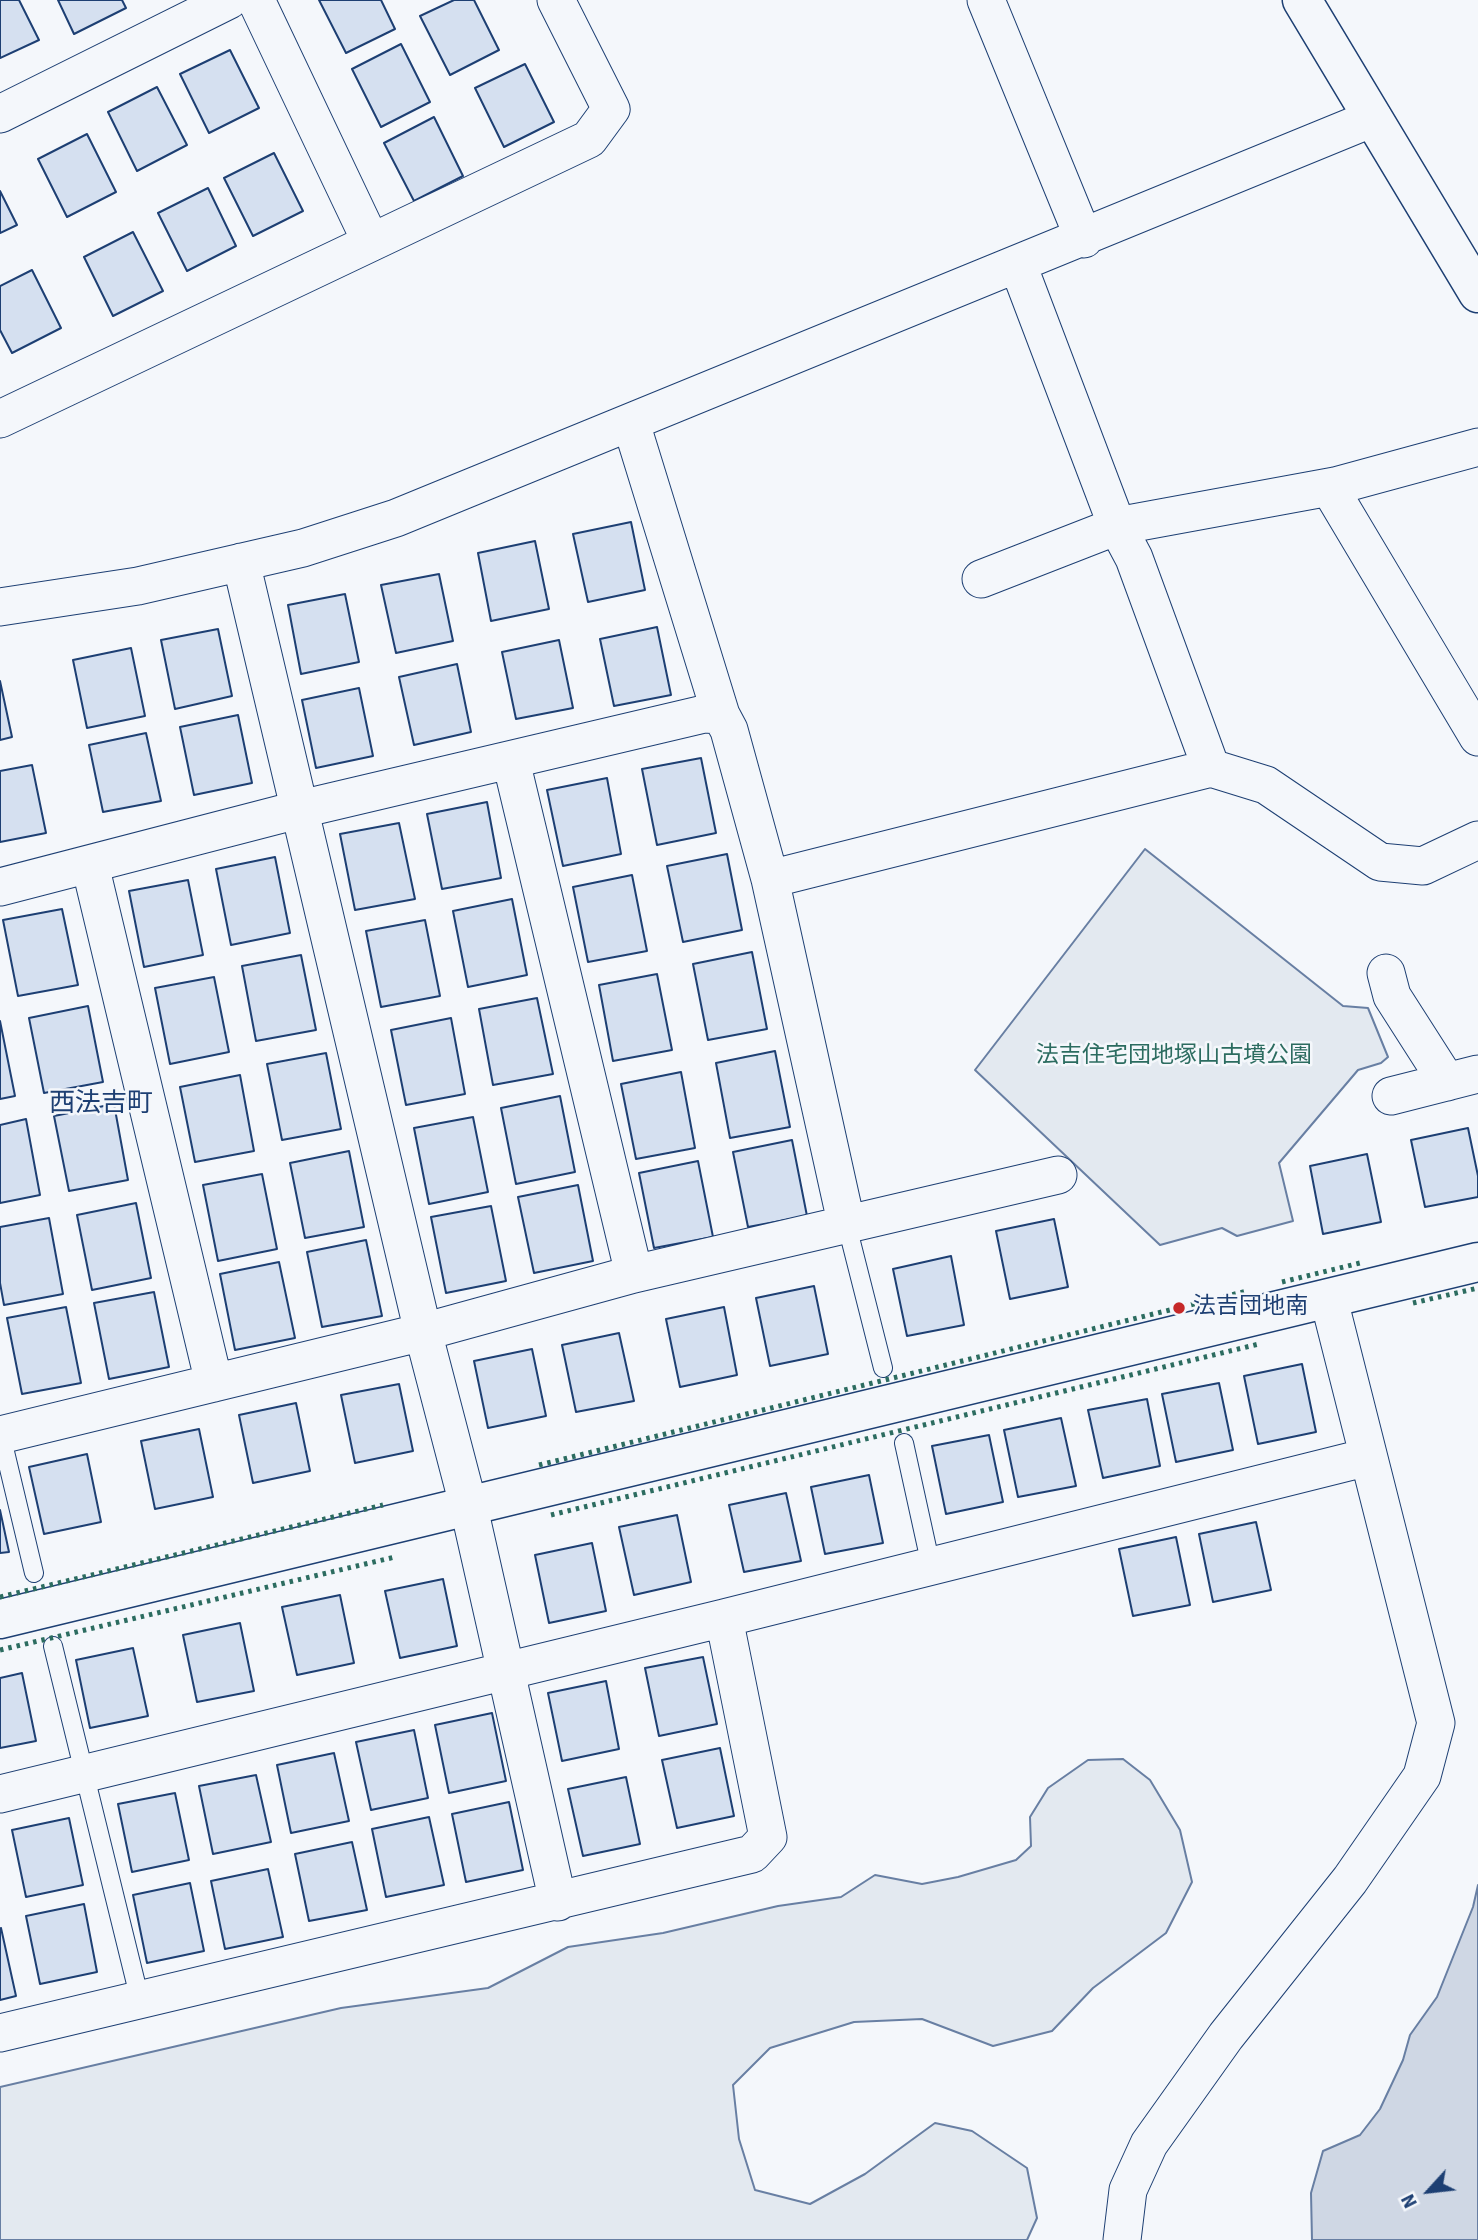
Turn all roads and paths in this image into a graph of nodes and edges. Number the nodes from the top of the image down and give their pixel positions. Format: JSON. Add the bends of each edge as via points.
{"nodes":[{"id":1,"x":229,"y":0,"type":"edge"},
{"id":2,"x":256,"y":0,"type":"edge"},
{"id":3,"x":556,"y":0,"type":"edge"},
{"id":4,"x":986,"y":0,"type":"edge"},
{"id":5,"x":1302,"y":0,"type":"edge"},
{"id":6,"x":0,"y":114,"type":"edge"},
{"id":7,"x":1373,"y":118,"type":"junction"},
{"id":8,"x":1084,"y":239,"type":"junction"},
{"id":9,"x":371,"y":242,"type":"junction"},
{"id":10,"x":1018,"y":265,"type":"junction"},
{"id":11,"x":1478,"y":293,"type":"edge"},
{"id":12,"x":0,"y":419,"type":"edge"},
{"id":13,"x":631,"y":423,"type":"junction"},
{"id":14,"x":1478,"y":447,"type":"edge"},
{"id":15,"x":1329,"y":487,"type":"junction"},
{"id":16,"x":1117,"y":527,"type":"junction"},
{"id":17,"x":242,"y":562,"type":"junction"},
{"id":18,"x":981,"y":579,"type":"dead end"},
{"id":19,"x":0,"y":607,"type":"edge"},
{"id":20,"x":721,"y":715,"type":"junction"},
{"id":21,"x":1478,"y":737,"type":"edge"},
{"id":22,"x":511,"y":761,"type":"junction"},
{"id":23,"x":1211,"y":768,"type":"junction"},
{"id":24,"x":301,"y":810,"type":"junction"},
{"id":25,"x":1478,"y":839,"type":"edge"},
{"id":26,"x":90,"y":865,"type":"junction"},
{"id":27,"x":770,"y":879,"type":"junction"},
{"id":28,"x":0,"y":887,"type":"edge"},
{"id":29,"x":1387,"y":973,"type":"dead end"},
{"id":30,"x":1463,"y":1078,"type":"edge"},
{"id":31,"x":1391,"y":1096,"type":"dead end"},
{"id":32,"x":1058,"y":1175,"type":"dead end"},
{"id":33,"x":846,"y":1222,"type":"junction"},
{"id":34,"x":1478,"y":1262,"type":"edge"},
{"id":35,"x":634,"y":1274,"type":"junction"},
{"id":36,"x":1329,"y":1300,"type":"junction"},
{"id":37,"x":423,"y":1332,"type":"junction"},
{"id":38,"x":883,"y":1368,"type":"dead end"},
{"id":39,"x":214,"y":1383,"type":"junction"},
{"id":40,"x":0,"y":1434,"type":"edge"},
{"id":41,"x":904,"y":1443,"type":"dead end"},
{"id":42,"x":1368,"y":1457,"type":"junction"},
{"id":43,"x":469,"y":1508,"type":"junction"},
{"id":44,"x":931,"y":1566,"type":"junction"},
{"id":45,"x":34,"y":1573,"type":"dead end"},
{"id":46,"x":724,"y":1618,"type":"junction"},
{"id":47,"x":0,"y":1619,"type":"edge"},
{"id":48,"x":53,"y":1646,"type":"dead end"},
{"id":49,"x":506,"y":1670,"type":"junction"},
{"id":50,"x":85,"y":1773,"type":"junction"},
{"id":51,"x":0,"y":1794,"type":"edge"},
{"id":52,"x":558,"y":1902,"type":"junction"},
{"id":53,"x":140,"y":2000,"type":"junction"},
{"id":54,"x":0,"y":2033,"type":"edge"},
{"id":55,"x":1122,"y":2240,"type":"edge"}],
"edges":[{"from":1,"to":6,"type":"street"},
{"from":2,"to":9,"type":"street"},
{"from":3,"to":9,"type":"street","via":[[611,109],[589,139]]},
{"from":4,"to":8,"type":"street"},
{"from":5,"to":7,"type":"street"},
{"from":7,"to":8,"type":"street"},
{"from":7,"to":11,"type":"street"},
{"from":8,"to":10,"type":"street"},
{"from":9,"to":12,"type":"street"},
{"from":10,"to":13,"type":"street"},
{"from":10,"to":16,"type":"street"},
{"from":13,"to":17,"type":"street","via":[[396,518]]},
{"from":13,"to":20,"type":"street"},
{"from":14,"to":15,"type":"street"},
{"from":15,"to":16,"type":"street"},
{"from":15,"to":21,"type":"street"},
{"from":16,"to":18,"type":"street"},
{"from":16,"to":23,"type":"street","via":[[1134,558]]},
{"from":17,"to":19,"type":"street","via":[[138,586]]},
{"from":17,"to":24,"type":"street"},
{"from":20,"to":22,"type":"street","via":[[704,714]]},
{"from":20,"to":27,"type":"street"},
{"from":22,"to":24,"type":"street"},
{"from":22,"to":35,"type":"street"},
{"from":23,"to":25,"type":"street","via":[[1266,785],[1380,862],[1423,866]]},
{"from":23,"to":27,"type":"street"},
{"from":24,"to":26,"type":"street"},
{"from":24,"to":37,"type":"street"},
{"from":26,"to":28,"type":"street"},
{"from":26,"to":39,"type":"street"},
{"from":27,"to":33,"type":"street"},
{"from":29,"to":30,"type":"street","via":[[1392,996]]},
{"from":30,"to":31,"type":"street"},
{"from":32,"to":33,"type":"street"},
{"from":33,"to":35,"type":"street"},
{"from":33,"to":38,"type":"lane"},
{"from":34,"to":36,"type":"street"},
{"from":35,"to":37,"type":"street"},
{"from":36,"to":42,"type":"street"},
{"from":36,"to":43,"type":"street"},
{"from":37,"to":39,"type":"street"},
{"from":37,"to":43,"type":"street"},
{"from":39,"to":40,"type":"street"},
{"from":40,"to":45,"type":"lane"},
{"from":41,"to":44,"type":"lane"},
{"from":42,"to":44,"type":"street"},
{"from":42,"to":55,"type":"street","via":[[1436,1723],[1422,1776],[1350,1880],[1226,2036],[1149,2144],[1128,2190]]},
{"from":43,"to":47,"type":"street"},
{"from":43,"to":49,"type":"street"},
{"from":44,"to":46,"type":"street"},
{"from":46,"to":49,"type":"street"},
{"from":46,"to":52,"type":"street","via":[[768,1837],[752,1854]]},
{"from":48,"to":50,"type":"lane"},
{"from":49,"to":50,"type":"street"},
{"from":49,"to":52,"type":"street"},
{"from":50,"to":51,"type":"street"},
{"from":50,"to":53,"type":"lane"},
{"from":52,"to":53,"type":"street"},
{"from":53,"to":54,"type":"street"}]}
